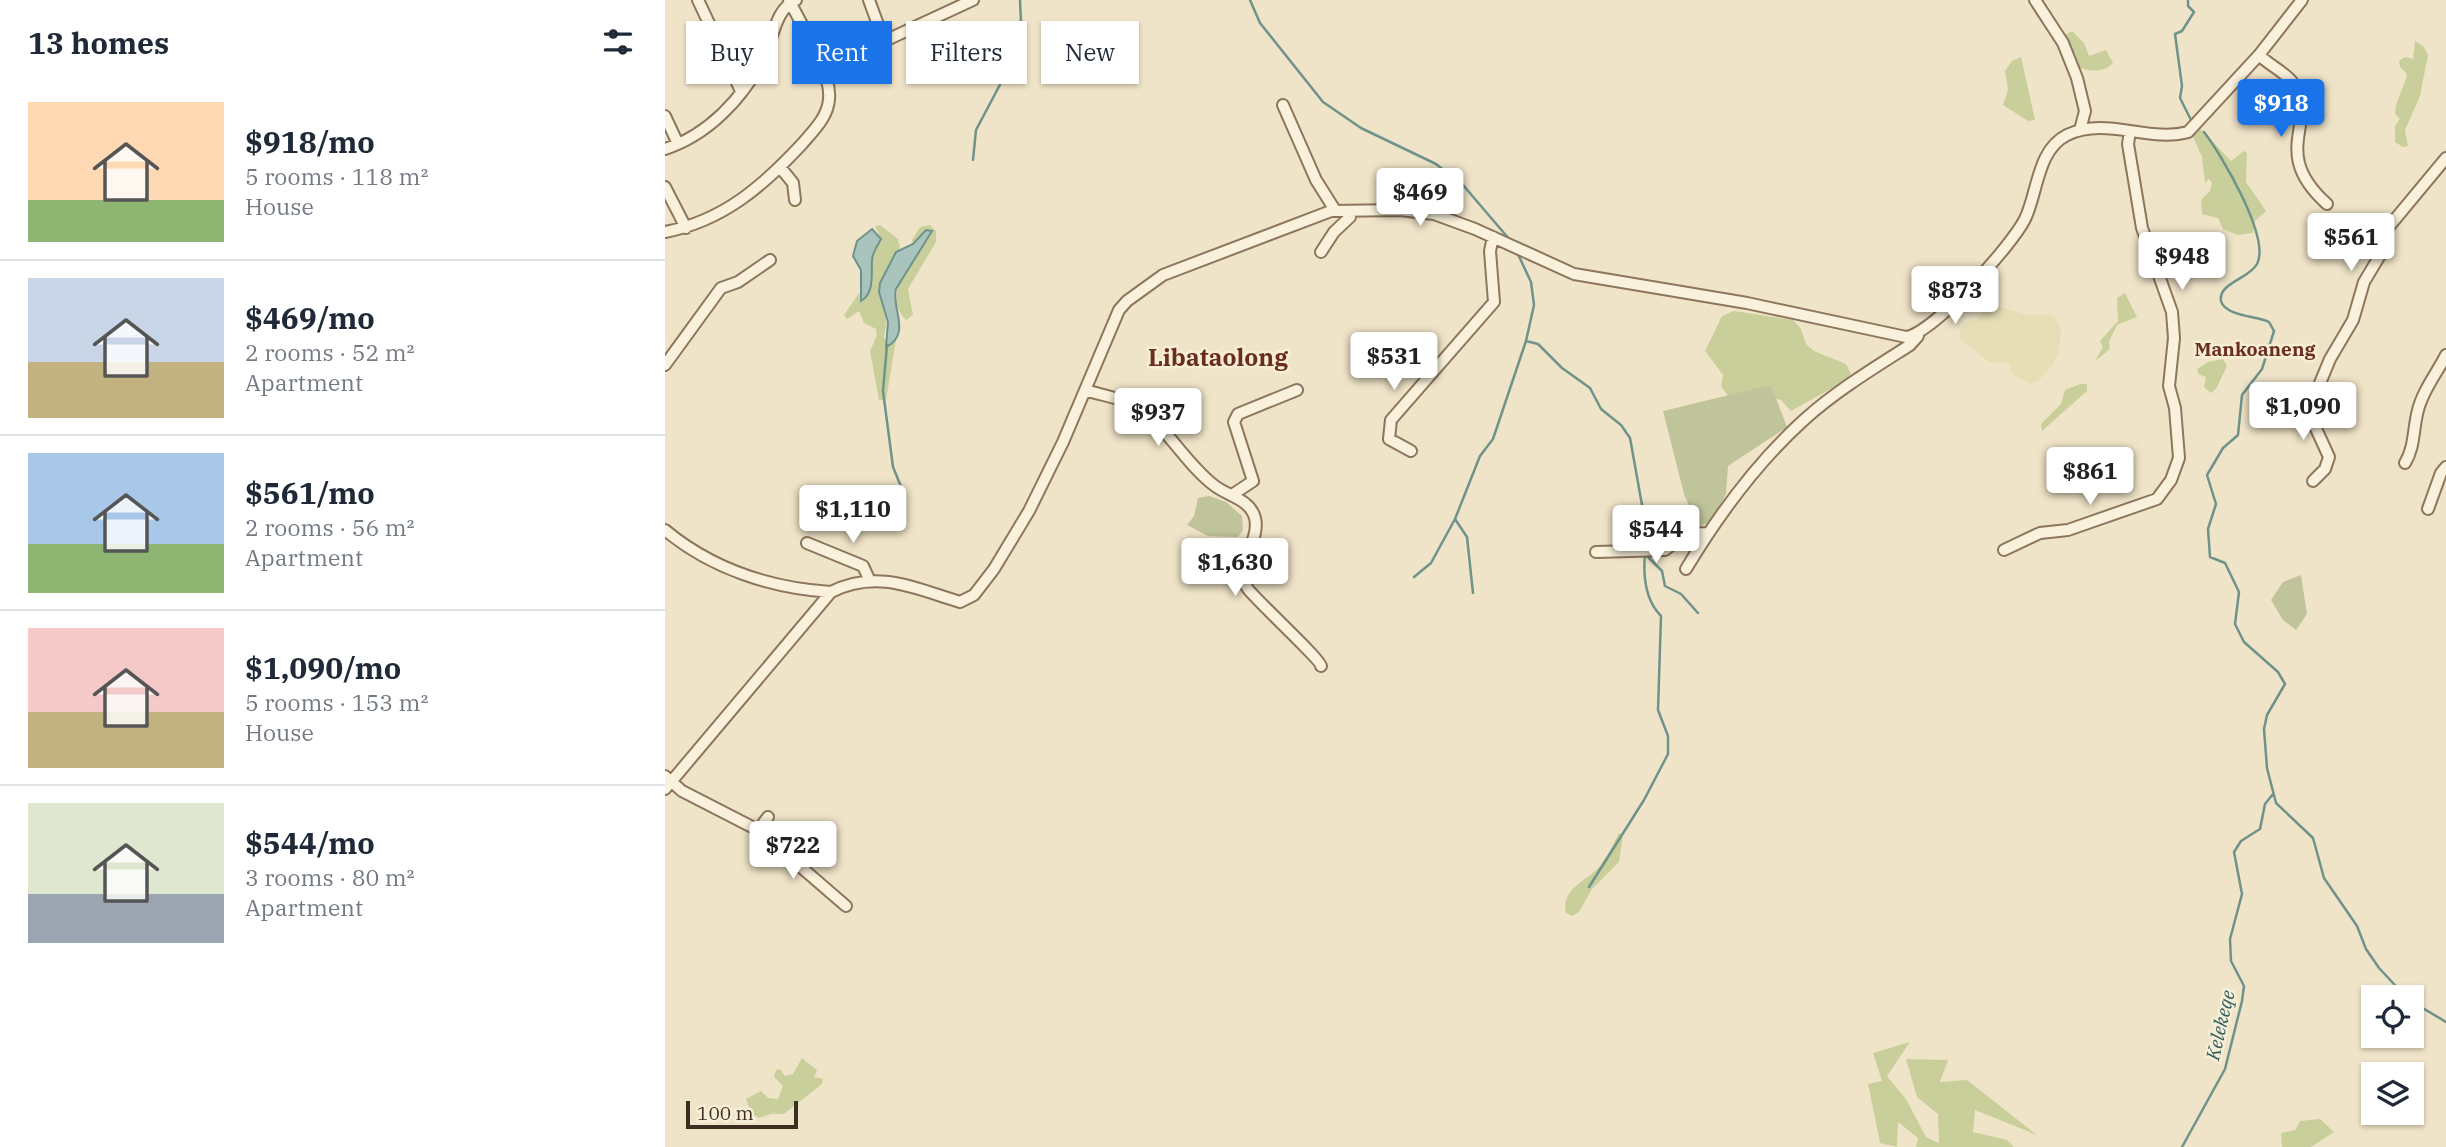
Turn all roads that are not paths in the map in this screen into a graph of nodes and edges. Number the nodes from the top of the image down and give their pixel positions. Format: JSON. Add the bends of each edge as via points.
{"nodes":[{"id":1,"x":698,"y":0,"type":"edge"},
{"id":2,"x":869,"y":0,"type":"edge"},
{"id":3,"x":973,"y":0,"type":"edge"},
{"id":4,"x":2035,"y":0,"type":"edge"},
{"id":5,"x":2302,"y":0,"type":"edge"},
{"id":6,"x":792,"y":1,"type":"edge"},
{"id":7,"x":801,"y":21,"type":"edge"},
{"id":8,"x":877,"y":21,"type":"edge"},
{"id":9,"x":892,"y":37,"type":"edge"},
{"id":10,"x":2259,"y":55,"type":"junction"},
{"id":11,"x":827,"y":84,"type":"edge"},
{"id":12,"x":741,"y":91,"type":"junction"},
{"id":13,"x":1283,"y":105,"type":"dead end"},
{"id":14,"x":665,"y":116,"type":"edge"},
{"id":15,"x":2080,"y":130,"type":"junction"},
{"id":16,"x":2130,"y":131,"type":"junction"},
{"id":17,"x":678,"y":144,"type":"junction"},
{"id":18,"x":665,"y":149,"type":"edge"},
{"id":19,"x":2446,"y":158,"type":"edge"},
{"id":20,"x":780,"y":167,"type":"junction"},
{"id":21,"x":665,"y":187,"type":"edge"},
{"id":22,"x":795,"y":200,"type":"dead end"},
{"id":23,"x":2327,"y":204,"type":"dead end"},
{"id":24,"x":1331,"y":211,"type":"junction"},
{"id":25,"x":1349,"y":212,"type":"junction"},
{"id":26,"x":686,"y":228,"type":"junction"},
{"id":27,"x":665,"y":232,"type":"edge"},
{"id":28,"x":1493,"y":237,"type":"junction"},
{"id":29,"x":1321,"y":252,"type":"dead end"},
{"id":30,"x":770,"y":261,"type":"dead end"},
{"id":31,"x":1919,"y":336,"type":"junction"},
{"id":32,"x":2446,"y":355,"type":"edge"},
{"id":33,"x":665,"y":365,"type":"edge"},
{"id":34,"x":1085,"y":390,"type":"junction"},
{"id":35,"x":1297,"y":390,"type":"dead end"},
{"id":36,"x":1411,"y":451,"type":"dead end"},
{"id":37,"x":2405,"y":463,"type":"dead end"},
{"id":38,"x":2446,"y":467,"type":"edge"},
{"id":39,"x":2313,"y":481,"type":"dead end"},
{"id":40,"x":1232,"y":495,"type":"junction"},
{"id":41,"x":2428,"y":509,"type":"dead end"},
{"id":42,"x":665,"y":530,"type":"edge"},
{"id":43,"x":1708,"y":533,"type":"junction"},
{"id":44,"x":807,"y":543,"type":"dead end"},
{"id":45,"x":2004,"y":550,"type":"dead end"},
{"id":46,"x":1596,"y":552,"type":"dead end"},
{"id":47,"x":1686,"y":569,"type":"dead end"},
{"id":48,"x":869,"y":579,"type":"junction"},
{"id":49,"x":831,"y":592,"type":"junction"},
{"id":50,"x":1321,"y":666,"type":"dead end"},
{"id":51,"x":667,"y":782,"type":"edge"},
{"id":52,"x":768,"y":817,"type":"dead end"},
{"id":53,"x":758,"y":830,"type":"junction"},
{"id":54,"x":846,"y":906,"type":"dead end"}],
"edges":[{"from":1,"to":12,"type":"street"},
{"from":2,"to":8,"type":"street"},
{"from":3,"to":9,"type":"street"},
{"from":4,"to":15,"type":"street","via":[[2063,43],[2077,78],[2085,111]]},
{"from":5,"to":10,"type":"street"},
{"from":6,"to":7,"type":"street"},
{"from":6,"to":12,"type":"street","via":[[782,10],[763,60]]},
{"from":10,"to":16,"type":"street","via":[[2188,132],[2175,136]]},
{"from":10,"to":23,"type":"street","via":[[2292,81],[2299,95],[2296,160],[2307,185]]},
{"from":11,"to":20,"type":"street","via":[[826,112]]},
{"from":12,"to":17,"type":"street","via":[[724,113]]},
{"from":13,"to":24,"type":"street"},
{"from":14,"to":17,"type":"street"},
{"from":15,"to":16,"type":"street"},
{"from":15,"to":31,"type":"street","via":[[2053,145],[2030,207],[2012,239],[1945,314]]},
{"from":16,"to":45,"type":"street","via":[[2128,144],[2142,228],[2172,312],[2169,386],[2179,458],[2157,499],[2068,530],[2040,533]]},
{"from":17,"to":18,"type":"street"},
{"from":19,"to":39,"type":"street","via":[[2387,229],[2353,320],[2330,359],[2307,414],[2329,457]]},
{"from":20,"to":22,"type":"street","via":[[793,183]]},
{"from":20,"to":26,"type":"street","via":[[752,194]]},
{"from":21,"to":26,"type":"street"},
{"from":24,"to":25,"type":"street"},
{"from":24,"to":34,"type":"street","via":[[1163,275],[1137,292],[1119,310]]},
{"from":25,"to":28,"type":"street","via":[[1434,214]]},
{"from":25,"to":29,"type":"street","via":[[1350,217]]},
{"from":26,"to":27,"type":"street"},
{"from":28,"to":31,"type":"street","via":[[1574,274]]},
{"from":28,"to":36,"type":"street","via":[[1494,302],[1391,420],[1389,439]]},
{"from":30,"to":33,"type":"street","via":[[722,288]]},
{"from":31,"to":43,"type":"street","via":[[1806,417],[1751,475]]},
{"from":32,"to":37,"type":"street","via":[[2422,398]]},
{"from":34,"to":40,"type":"street","via":[[1132,405],[1162,429],[1214,486]]},
{"from":34,"to":48,"type":"street","via":[[1040,490],[974,595],[960,602]]},
{"from":35,"to":40,"type":"street","via":[[1238,414],[1234,422],[1253,481]]},
{"from":38,"to":41,"type":"street"},
{"from":40,"to":50,"type":"street","via":[[1251,509],[1256,520],[1243,570],[1246,586]]},
{"from":42,"to":49,"type":"street","via":[[737,574]]},
{"from":43,"to":46,"type":"street","via":[[1685,534],[1665,550]]},
{"from":43,"to":47,"type":"street"},
{"from":44,"to":48,"type":"street","via":[[863,566]]},
{"from":48,"to":49,"type":"street"},
{"from":49,"to":51,"type":"street"},
{"from":51,"to":53,"type":"street"},
{"from":52,"to":53,"type":"street"},
{"from":53,"to":54,"type":"street"}]}
